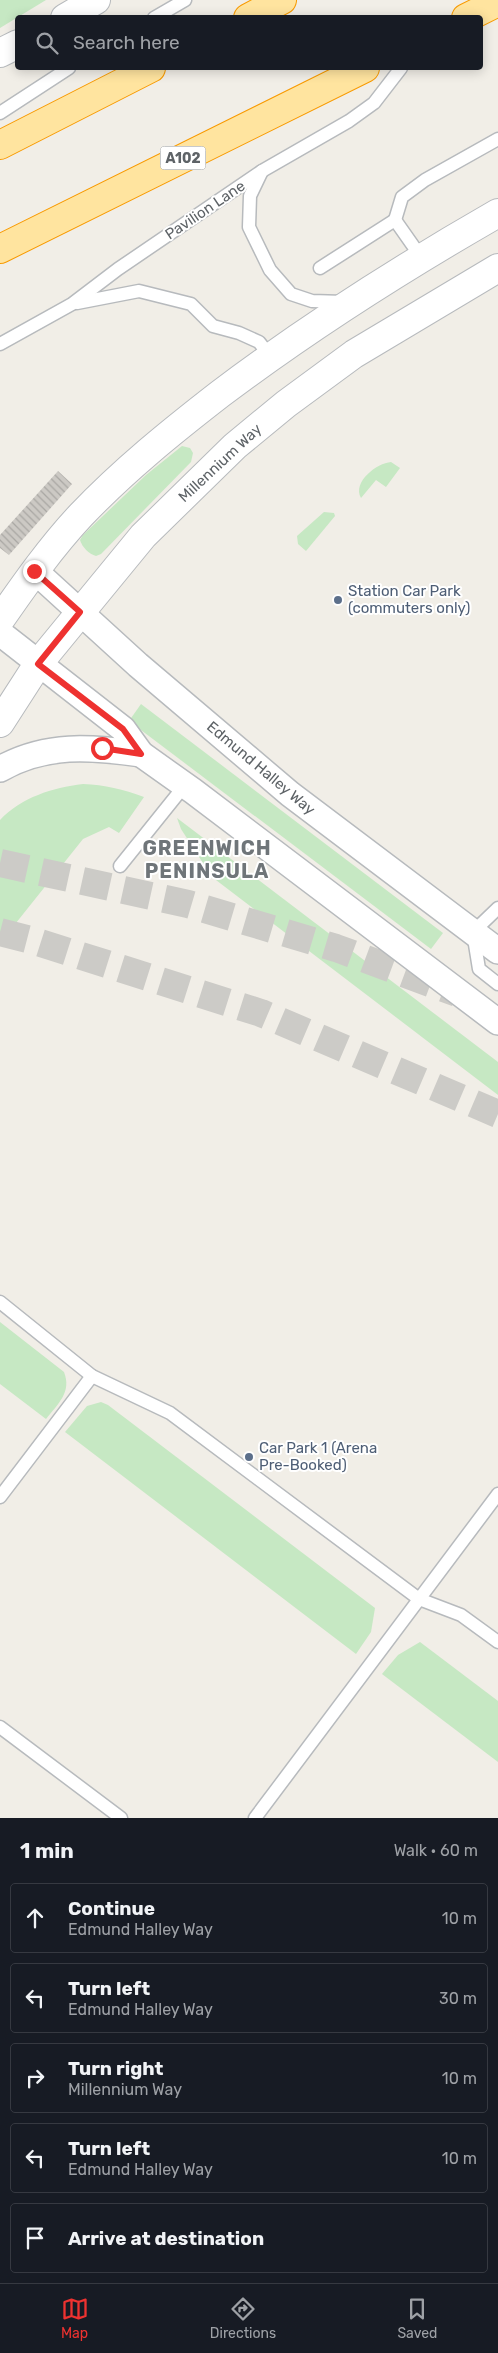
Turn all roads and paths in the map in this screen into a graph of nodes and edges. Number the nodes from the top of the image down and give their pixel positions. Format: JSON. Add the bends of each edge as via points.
{"nodes":[{"id":1,"x":96,"y":0,"type":"edge"},
{"id":2,"x":185,"y":0,"type":"edge"},
{"id":3,"x":282,"y":0,"type":"edge"},
{"id":4,"x":498,"y":2,"type":"edge"},
{"id":5,"x":70,"y":15,"type":"edge"},
{"id":6,"x":159,"y":15,"type":"edge"},
{"id":7,"x":254,"y":15,"type":"edge"},
{"id":8,"x":472,"y":15,"type":"edge"},
{"id":9,"x":15,"y":46,"type":"edge"},
{"id":10,"x":0,"y":54,"type":"edge"},
{"id":11,"x":66,"y":70,"type":"edge"},
{"id":12,"x":147,"y":70,"type":"edge"},
{"id":13,"x":361,"y":70,"type":"edge"},
{"id":14,"x":399,"y":70,"type":"edge"},
{"id":15,"x":0,"y":113,"type":"edge"},
{"id":16,"x":498,"y":139,"type":"edge"},
{"id":17,"x":0,"y":145,"type":"edge"},
{"id":18,"x":262,"y":171,"type":"junction"},
{"id":19,"x":498,"y":212,"type":"edge"},
{"id":20,"x":395,"y":220,"type":"junction"},
{"id":21,"x":0,"y":249,"type":"edge"},
{"id":22,"x":421,"y":257,"type":"junction"},
{"id":23,"x":320,"y":268,"type":"dead end"},
{"id":24,"x":498,"y":268,"type":"edge"},
{"id":25,"x":350,"y":302,"type":"junction"},
{"id":26,"x":72,"y":304,"type":"junction"},
{"id":27,"x":0,"y":344,"type":"edge"},
{"id":28,"x":270,"y":356,"type":"junction"},
{"id":29,"x":34,"y":571,"type":"junction"},
{"id":30,"x":80,"y":612,"type":"junction"},
{"id":31,"x":0,"y":620,"type":"edge"},
{"id":32,"x":0,"y":633,"type":"edge"},
{"id":33,"x":38,"y":664,"type":"junction"},
{"id":34,"x":0,"y":723,"type":"edge"},
{"id":35,"x":141,"y":754,"type":"junction"},
{"id":36,"x":0,"y":768,"type":"edge"},
{"id":37,"x":185,"y":785,"type":"junction"},
{"id":38,"x":120,"y":866,"type":"dead end"},
{"id":39,"x":498,"y":908,"type":"edge"},
{"id":40,"x":473,"y":932,"type":"junction"},
{"id":41,"x":498,"y":951,"type":"edge"},
{"id":42,"x":498,"y":984,"type":"edge"},
{"id":43,"x":498,"y":1022,"type":"edge"},
{"id":44,"x":0,"y":1302,"type":"edge"},
{"id":45,"x":92,"y":1376,"type":"junction"},
{"id":46,"x":498,"y":1494,"type":"edge"},
{"id":47,"x":0,"y":1497,"type":"edge"},
{"id":48,"x":420,"y":1599,"type":"junction"},
{"id":49,"x":498,"y":1642,"type":"edge"},
{"id":50,"x":0,"y":1727,"type":"edge"},
{"id":51,"x":121,"y":1818,"type":"edge"},
{"id":52,"x":255,"y":1818,"type":"edge"}],
"edges":[{"from":1,"to":5,"type":"street"},
{"from":2,"to":6,"type":"lane"},
{"from":3,"to":7,"type":"highway"},
{"from":4,"to":8,"type":"highway"},
{"from":9,"to":10,"type":"street"},
{"from":11,"to":15,"type":"lane"},
{"from":12,"to":17,"type":"highway"},
{"from":13,"to":21,"type":"highway","number":"A102"},
{"from":14,"to":18,"type":"lane","name":"Pavilion Lane","via":[[374,103]]},
{"from":16,"to":20,"type":"lane","via":[[425,180],[402,197]]},
{"from":18,"to":25,"type":"lane","via":[[250,196],[249,227],[270,270],[291,294],[312,301]]},
{"from":18,"to":26,"type":"lane","name":"Pavilion Lane"},
{"from":19,"to":22,"type":"street"},
{"from":20,"to":22,"type":"lane"},
{"from":20,"to":23,"type":"lane"},
{"from":22,"to":25,"type":"street"},
{"from":24,"to":30,"type":"street","name":"Millennium Way","via":[[354,354],[286,404],[235,446],[143,536]]},
{"from":25,"to":28,"type":"street"},
{"from":26,"to":27,"type":"lane","name":"Pavilion Lane"},
{"from":26,"to":28,"type":"lane","via":[[139,291],[191,304],[213,326],[259,342]]},
{"from":28,"to":29,"type":"street","via":[[129,468],[80,516]]},
{"from":29,"to":30,"type":"street","name":"Edmund Halley Way"},
{"from":29,"to":31,"type":"street"},
{"from":30,"to":33,"type":"street","name":"Millennium Way"},
{"from":30,"to":40,"type":"street","name":"Edmund Halley Way","via":[[290,794]]},
{"from":32,"to":33,"type":"street"},
{"from":33,"to":34,"type":"street","name":"Millennium Way"},
{"from":33,"to":35,"type":"street","via":[[123,729]]},
{"from":35,"to":36,"type":"street","via":[[102,748],[68,749],[36,753]]},
{"from":35,"to":37,"type":"street"},
{"from":37,"to":38,"type":"lane"},
{"from":37,"to":43,"type":"street"},
{"from":39,"to":40,"type":"lane"},
{"from":40,"to":41,"type":"street","name":"Edmund Halley Way"},
{"from":40,"to":42,"type":"lane","via":[[479,969]]},
{"from":44,"to":45,"type":"lane"},
{"from":45,"to":47,"type":"lane"},
{"from":45,"to":48,"type":"lane","via":[[170,1414]]},
{"from":46,"to":48,"type":"lane"},
{"from":48,"to":49,"type":"lane","via":[[461,1615]]},
{"from":48,"to":52,"type":"lane"},
{"from":50,"to":51,"type":"lane"}]}
